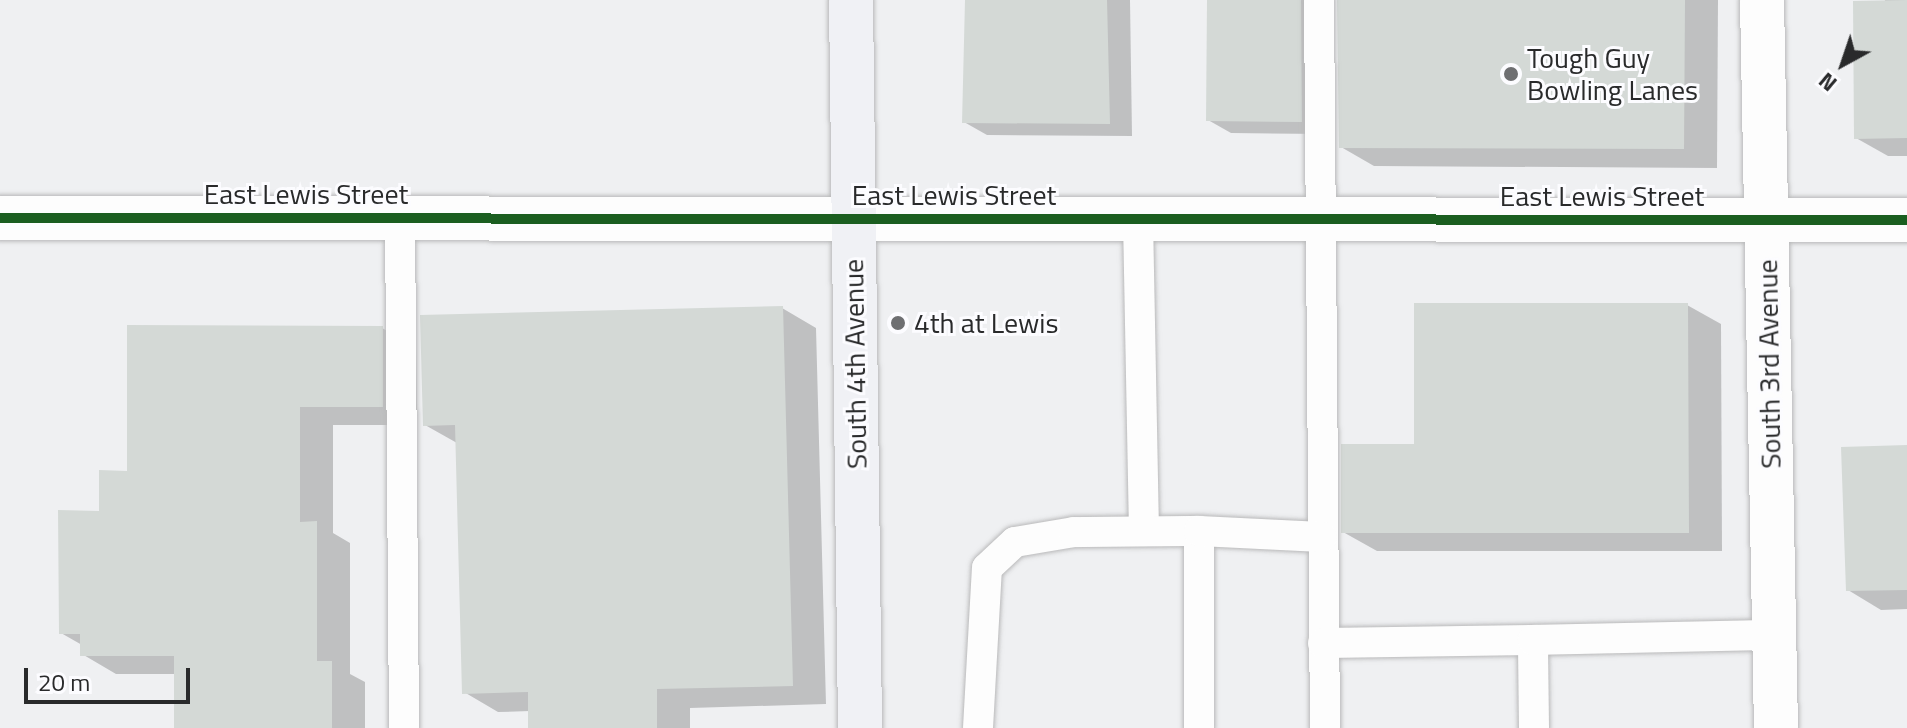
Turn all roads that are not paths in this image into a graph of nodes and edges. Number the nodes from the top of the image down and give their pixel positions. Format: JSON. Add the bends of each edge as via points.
{"nodes":[{"id":1,"x":851,"y":0,"type":"edge"},
{"id":2,"x":1319,"y":0,"type":"edge"},
{"id":3,"x":1762,"y":0,"type":"edge"},
{"id":4,"x":0,"y":218,"type":"edge"},
{"id":5,"x":400,"y":218,"type":"junction"},
{"id":6,"x":854,"y":219,"type":"junction"},
{"id":7,"x":1138,"y":219,"type":"junction"},
{"id":8,"x":1321,"y":219,"type":"junction"},
{"id":9,"x":1766,"y":220,"type":"junction"},
{"id":10,"x":1907,"y":220,"type":"edge"},
{"id":11,"x":1144,"y":528,"type":"junction"},
{"id":12,"x":1199,"y":531,"type":"junction"},
{"id":13,"x":1322,"y":537,"type":"junction"},
{"id":14,"x":1775,"y":635,"type":"junction"},
{"id":15,"x":1533,"y":640,"type":"junction"},
{"id":16,"x":1323,"y":643,"type":"junction"},
{"id":17,"x":404,"y":728,"type":"edge"},
{"id":18,"x":860,"y":728,"type":"edge"},
{"id":19,"x":978,"y":728,"type":"edge"},
{"id":20,"x":1199,"y":728,"type":"edge"},
{"id":21,"x":1325,"y":728,"type":"edge"},
{"id":22,"x":1534,"y":728,"type":"edge"},
{"id":23,"x":1776,"y":728,"type":"edge"}],
"edges":[{"from":1,"to":6,"type":"main road","name":"South 4th Avenue"},
{"from":2,"to":8,"type":"lane"},
{"from":3,"to":9,"type":"street","name":"South 3rd Avenue"},
{"from":4,"to":5,"type":"street","name":"East Lewis Street"},
{"from":5,"to":6,"type":"street","name":"East Lewis Street"},
{"from":5,"to":17,"type":"lane"},
{"from":6,"to":7,"type":"street","name":"East Lewis Street"},
{"from":6,"to":18,"type":"main road","name":"South 4th Avenue"},
{"from":7,"to":8,"type":"street","name":"East Lewis Street"},
{"from":7,"to":11,"type":"lane"},
{"from":8,"to":9,"type":"street","name":"East Lewis Street"},
{"from":8,"to":13,"type":"lane"},
{"from":9,"to":10,"type":"street","name":"East Lewis Street"},
{"from":9,"to":14,"type":"street","name":"South 3rd Avenue"},
{"from":11,"to":12,"type":"lane"},
{"from":11,"to":19,"type":"lane","via":[[1015,542],[987,568]]},
{"from":12,"to":13,"type":"lane"},
{"from":12,"to":20,"type":"lane"},
{"from":13,"to":16,"type":"lane"},
{"from":14,"to":15,"type":"lane"},
{"from":14,"to":23,"type":"street","name":"South 3rd Avenue"},
{"from":15,"to":16,"type":"lane"},
{"from":15,"to":22,"type":"lane"},
{"from":16,"to":21,"type":"lane"}]}
